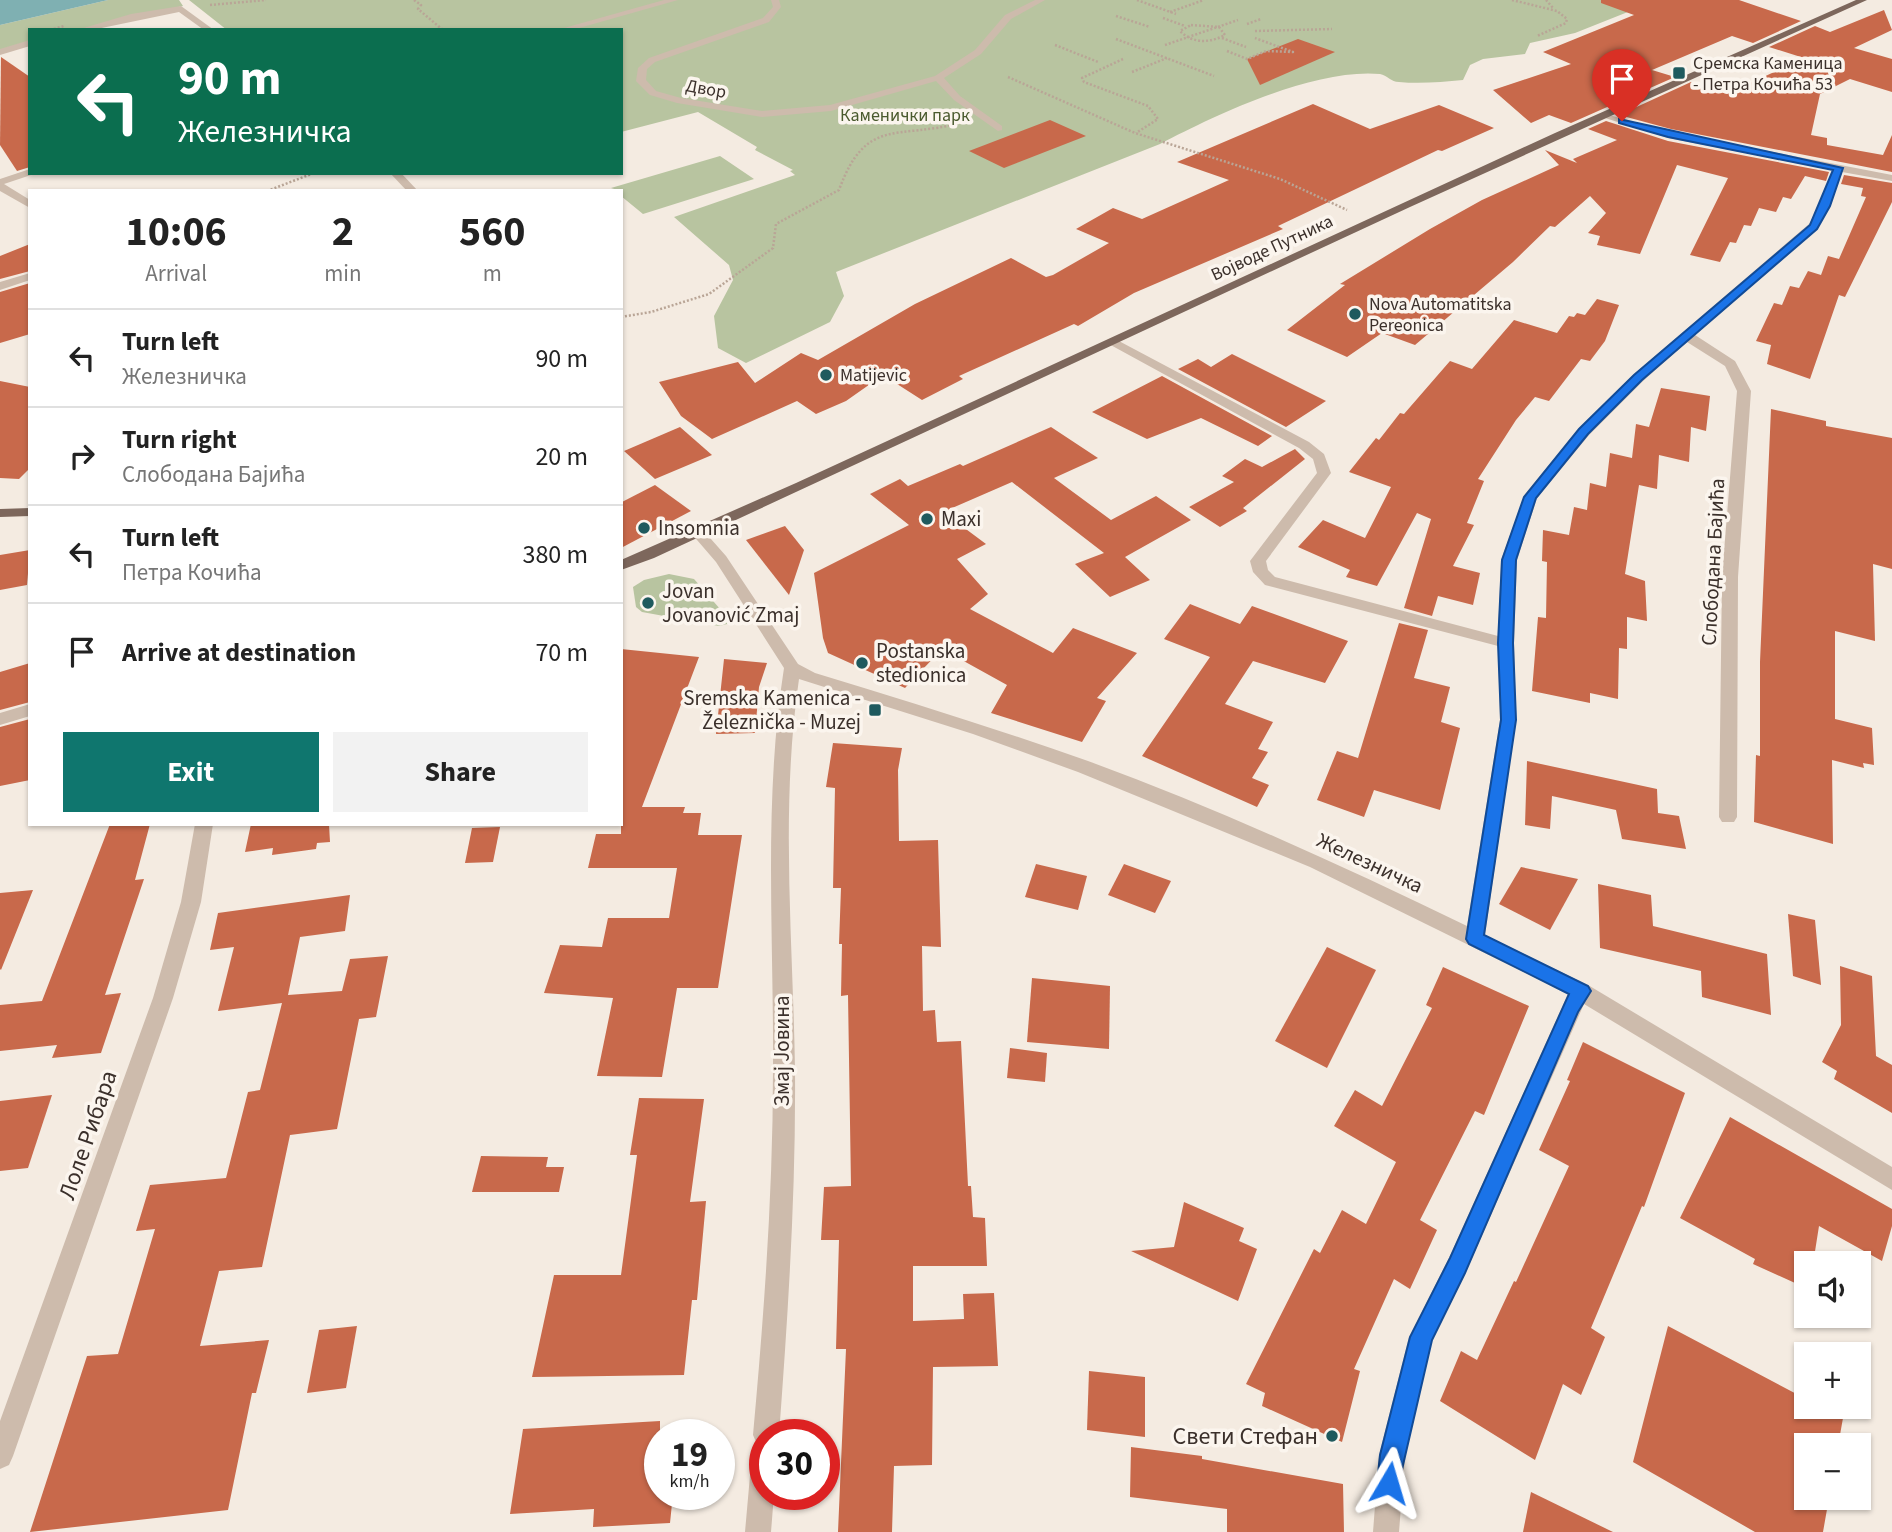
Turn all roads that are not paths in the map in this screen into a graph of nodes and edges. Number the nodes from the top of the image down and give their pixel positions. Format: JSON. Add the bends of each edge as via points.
{"nodes":[{"id":1,"x":674,"y":0,"type":"edge"},
{"id":2,"x":775,"y":0,"type":"edge"},
{"id":3,"x":1041,"y":0,"type":"edge"},
{"id":4,"x":1863,"y":0,"type":"edge"},
{"id":5,"x":88,"y":28,"type":"edge"},
{"id":6,"x":207,"y":28,"type":"edge"},
{"id":7,"x":569,"y":28,"type":"edge"},
{"id":8,"x":28,"y":44,"type":"edge"},
{"id":9,"x":0,"y":51,"type":"edge"},
{"id":10,"x":938,"y":78,"type":"junction"},
{"id":11,"x":1605,"y":115,"type":"junction"},
{"id":12,"x":998,"y":128,"type":"dead end"},
{"id":13,"x":1838,"y":168,"type":"junction"},
{"id":14,"x":28,"y":173,"type":"edge"},
{"id":15,"x":397,"y":175,"type":"edge"},
{"id":16,"x":1892,"y":178,"type":"edge"},
{"id":17,"x":0,"y":184,"type":"edge"},
{"id":18,"x":412,"y":189,"type":"edge"},
{"id":19,"x":28,"y":204,"type":"edge"},
{"id":20,"x":28,"y":277,"type":"edge"},
{"id":21,"x":0,"y":286,"type":"edge"},
{"id":22,"x":1687,"y":336,"type":"junction"},
{"id":23,"x":1113,"y":343,"type":"junction"},
{"id":24,"x":28,"y":512,"type":"edge"},
{"id":25,"x":0,"y":513,"type":"edge"},
{"id":26,"x":698,"y":533,"type":"junction"},
{"id":27,"x":623,"y":564,"type":"edge"},
{"id":28,"x":1506,"y":643,"type":"junction"},
{"id":29,"x":792,"y":667,"type":"junction"},
{"id":30,"x":28,"y":711,"type":"edge"},
{"id":31,"x":0,"y":719,"type":"edge"},
{"id":32,"x":1728,"y":817,"type":"dead end"},
{"id":33,"x":204,"y":826,"type":"edge"},
{"id":34,"x":1475,"y":939,"type":"junction"},
{"id":35,"x":1581,"y":991,"type":"junction"},
{"id":36,"x":1892,"y":1179,"type":"edge"},
{"id":37,"x":767,"y":1419,"type":"edge"},
{"id":38,"x":0,"y":1456,"type":"edge"},
{"id":39,"x":760,"y":1510,"type":"edge"},
{"id":40,"x":758,"y":1532,"type":"edge"},
{"id":41,"x":1386,"y":1532,"type":"edge"}],
"edges":[{"from":1,"to":7,"type":"street"},
{"from":2,"to":10,"type":"street","name":"Двор","via":[[777,7],[766,20],[652,60],[643,68],[640,80],[644,87],[680,101],[780,114],[831,108]]},
{"from":3,"to":10,"type":"street","via":[[1008,17],[978,52]]},
{"from":4,"to":11,"type":"main road","name":"Војводе Путника"},
{"from":5,"to":6,"type":"street","via":[[181,9]]},
{"from":8,"to":9,"type":"street"},
{"from":10,"to":12,"type":"street"},
{"from":11,"to":13,"type":"street","via":[[1668,135]]},
{"from":11,"to":23,"type":"main road","name":"Војводе Путника"},
{"from":13,"to":16,"type":"street"},
{"from":13,"to":22,"type":"street","via":[[1814,226]]},
{"from":14,"to":17,"type":"street"},
{"from":15,"to":18,"type":"street"},
{"from":17,"to":19,"type":"street"},
{"from":20,"to":21,"type":"street"},
{"from":22,"to":28,"type":"street","via":[[1584,432],[1530,497],[1509,560]]},
{"from":22,"to":32,"type":"street","name":"Слободана Бајића","via":[[1730,364],[1744,391],[1730,577]]},
{"from":23,"to":26,"type":"main road","name":"Војводе Путника"},
{"from":23,"to":28,"type":"street","via":[[1319,457],[1324,473],[1258,561],[1266,578]]},
{"from":24,"to":25,"type":"main road"},
{"from":26,"to":27,"type":"main road","name":"Војводе Путника"},
{"from":26,"to":29,"type":"street","via":[[721,559]]},
{"from":28,"to":34,"type":"street","via":[[1508,720]]},
{"from":29,"to":34,"type":"street","name":"Железничка","via":[[809,677],[1084,766],[1215,818]]},
{"from":29,"to":37,"type":"street","name":"Змај Јовина","via":[[782,772],[779,888],[784,1070]]},
{"from":30,"to":31,"type":"street"},
{"from":33,"to":38,"type":"street","name":"Лоле Рибара","via":[[191,902],[163,998]]},
{"from":34,"to":35,"type":"street","name":"Железничка"},
{"from":35,"to":36,"type":"street","name":"Железничка"},
{"from":35,"to":41,"type":"street","via":[[1421,1337],[1392,1455]]},
{"from":39,"to":40,"type":"street"}]}
